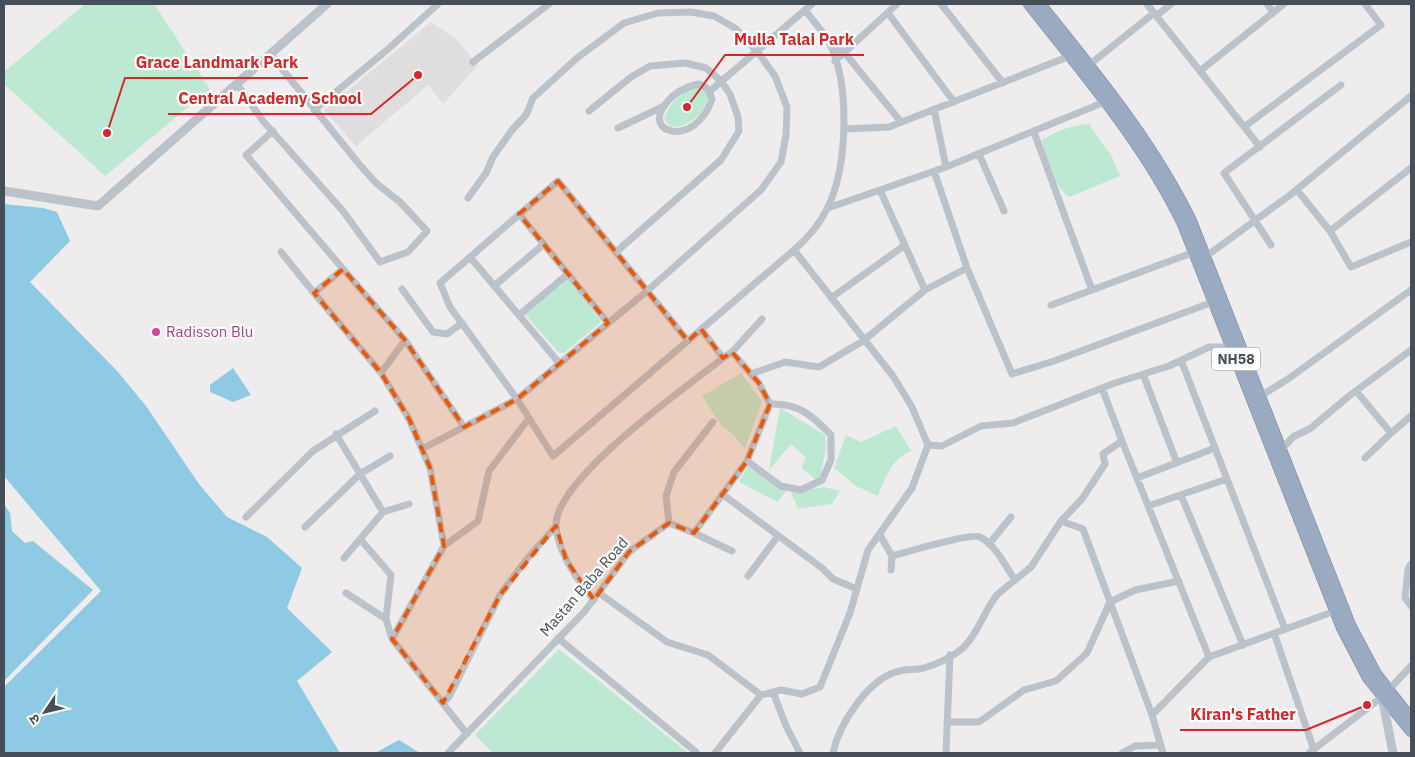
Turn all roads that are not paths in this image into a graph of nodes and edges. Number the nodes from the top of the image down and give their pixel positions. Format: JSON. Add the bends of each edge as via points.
{"nodes":[{"id":1,"x":328,"y":4,"type":"edge"},
{"id":2,"x":438,"y":4,"type":"edge"},
{"id":3,"x":549,"y":4,"type":"edge"},
{"id":4,"x":812,"y":4,"type":"edge"},
{"id":5,"x":897,"y":4,"type":"edge"},
{"id":6,"x":941,"y":4,"type":"edge"},
{"id":7,"x":1029,"y":4,"type":"edge"},
{"id":8,"x":1040,"y":4,"type":"edge"},
{"id":9,"x":1147,"y":4,"type":"edge"},
{"id":10,"x":1171,"y":4,"type":"edge"},
{"id":11,"x":1267,"y":4,"type":"edge"},
{"id":12,"x":1284,"y":4,"type":"edge"},
{"id":13,"x":1365,"y":4,"type":"edge"},
{"id":14,"x":805,"y":10,"type":"junction"},
{"id":15,"x":1273,"y":12,"type":"junction"},
{"id":16,"x":888,"y":13,"type":"junction"},
{"id":17,"x":1155,"y":14,"type":"junction"},
{"id":18,"x":830,"y":44,"type":"junction"},
{"id":19,"x":757,"y":51,"type":"junction"},
{"id":20,"x":844,"y":52,"type":"junction"},
{"id":21,"x":270,"y":54,"type":"junction"},
{"id":22,"x":1070,"y":56,"type":"junction"},
{"id":23,"x":835,"y":60,"type":"junction"},
{"id":24,"x":473,"y":62,"type":"dead end"},
{"id":25,"x":1088,"y":66,"type":"junction"},
{"id":26,"x":1200,"y":71,"type":"junction"},
{"id":27,"x":722,"y":81,"type":"junction"},
{"id":28,"x":1003,"y":82,"type":"junction"},
{"id":29,"x":237,"y":84,"type":"junction"},
{"id":30,"x":1341,"y":85,"type":"dead end"},
{"id":31,"x":710,"y":91,"type":"junction"},
{"id":32,"x":1411,"y":96,"type":"edge"},
{"id":33,"x":1110,"y":100,"type":"junction"},
{"id":34,"x":954,"y":102,"type":"junction"},
{"id":35,"x":662,"y":107,"type":"junction"},
{"id":36,"x":934,"y":109,"type":"junction"},
{"id":37,"x":314,"y":110,"type":"junction"},
{"id":38,"x":589,"y":111,"type":"dead end"},
{"id":39,"x":901,"y":122,"type":"junction"},
{"id":40,"x":1244,"y":127,"type":"junction"},
{"id":41,"x":618,"y":128,"type":"dead end"},
{"id":42,"x":844,"y":129,"type":"junction"},
{"id":43,"x":273,"y":131,"type":"junction"},
{"id":44,"x":1034,"y":132,"type":"junction"},
{"id":45,"x":1260,"y":146,"type":"junction"},
{"id":46,"x":979,"y":154,"type":"junction"},
{"id":47,"x":946,"y":167,"type":"junction"},
{"id":48,"x":1411,"y":168,"type":"edge"},
{"id":49,"x":934,"y":171,"type":"junction"},
{"id":50,"x":880,"y":190,"type":"junction"},
{"id":51,"x":1297,"y":190,"type":"junction"},
{"id":52,"x":4,"y":191,"type":"edge"},
{"id":53,"x":468,"y":198,"type":"dead end"},
{"id":54,"x":828,"y":208,"type":"junction"},
{"id":55,"x":1004,"y":211,"type":"dead end"},
{"id":56,"x":519,"y":214,"type":"junction"},
{"id":57,"x":1257,"y":221,"type":"junction"},
{"id":58,"x":1330,"y":231,"type":"junction"},
{"id":59,"x":1411,"y":242,"type":"edge"},
{"id":60,"x":544,"y":244,"type":"junction"},
{"id":61,"x":905,"y":245,"type":"junction"},
{"id":62,"x":1271,"y":245,"type":"dead end"},
{"id":63,"x":794,"y":250,"type":"junction"},
{"id":64,"x":280,"y":252,"type":"dead end"},
{"id":65,"x":616,"y":252,"type":"junction"},
{"id":66,"x":1200,"y":253,"type":"junction"},
{"id":67,"x":470,"y":257,"type":"junction"},
{"id":68,"x":967,"y":268,"type":"junction"},
{"id":69,"x":343,"y":269,"type":"junction"},
{"id":70,"x":568,"y":274,"type":"junction"},
{"id":71,"x":494,"y":286,"type":"junction"},
{"id":72,"x":402,"y":289,"type":"dead end"},
{"id":73,"x":925,"y":290,"type":"junction"},
{"id":74,"x":1092,"y":290,"type":"junction"},
{"id":75,"x":1411,"y":290,"type":"edge"},
{"id":76,"x":647,"y":291,"type":"junction"},
{"id":77,"x":314,"y":292,"type":"junction"},
{"id":78,"x":832,"y":298,"type":"junction"},
{"id":79,"x":1213,"y":302,"type":"junction"},
{"id":80,"x":1051,"y":305,"type":"dead end"},
{"id":81,"x":519,"y":315,"type":"junction"},
{"id":82,"x":762,"y":319,"type":"dead end"},
{"id":83,"x":462,"y":323,"type":"junction"},
{"id":84,"x":608,"y":323,"type":"junction"},
{"id":85,"x":701,"y":330,"type":"junction"},
{"id":86,"x":405,"y":340,"type":"junction"},
{"id":87,"x":688,"y":341,"type":"junction"},
{"id":88,"x":863,"y":342,"type":"junction"},
{"id":89,"x":1236,"y":347,"type":"junction"},
{"id":90,"x":1411,"y":350,"type":"edge"},
{"id":91,"x":732,"y":352,"type":"junction"},
{"id":92,"x":724,"y":358,"type":"junction"},
{"id":93,"x":1182,"y":360,"type":"junction"},
{"id":94,"x":560,"y":364,"type":"junction"},
{"id":95,"x":381,"y":373,"type":"junction"},
{"id":96,"x":751,"y":374,"type":"junction"},
{"id":97,"x":1143,"y":374,"type":"junction"},
{"id":98,"x":1102,"y":388,"type":"junction"},
{"id":99,"x":1356,"y":390,"type":"junction"},
{"id":100,"x":1259,"y":397,"type":"junction"},
{"id":101,"x":517,"y":399,"type":"junction"},
{"id":102,"x":770,"y":404,"type":"junction"},
{"id":103,"x":375,"y":411,"type":"dead end"},
{"id":104,"x":1411,"y":416,"type":"edge"},
{"id":105,"x":529,"y":418,"type":"junction"},
{"id":106,"x":713,"y":422,"type":"dead end"},
{"id":107,"x":464,"y":427,"type":"junction"},
{"id":108,"x":336,"y":434,"type":"junction"},
{"id":109,"x":1391,"y":434,"type":"junction"},
{"id":110,"x":1122,"y":441,"type":"junction"},
{"id":111,"x":928,"y":445,"type":"junction"},
{"id":112,"x":1215,"y":448,"type":"junction"},
{"id":113,"x":422,"y":449,"type":"junction"},
{"id":114,"x":1280,"y":451,"type":"junction"},
{"id":115,"x":390,"y":456,"type":"dead end"},
{"id":116,"x":1365,"y":458,"type":"dead end"},
{"id":117,"x":747,"y":460,"type":"junction"},
{"id":118,"x":1177,"y":463,"type":"junction"},
{"id":119,"x":360,"y":474,"type":"junction"},
{"id":120,"x":1137,"y":478,"type":"junction"},
{"id":121,"x":1227,"y":479,"type":"junction"},
{"id":122,"x":722,"y":494,"type":"junction"},
{"id":123,"x":1180,"y":495,"type":"junction"},
{"id":124,"x":408,"y":504,"type":"dead end"},
{"id":125,"x":1148,"y":506,"type":"junction"},
{"id":126,"x":383,"y":512,"type":"junction"},
{"id":127,"x":246,"y":516,"type":"dead end"},
{"id":128,"x":1011,"y":517,"type":"dead end"},
{"id":129,"x":1061,"y":521,"type":"junction"},
{"id":130,"x":669,"y":523,"type":"junction"},
{"id":131,"x":556,"y":526,"type":"junction"},
{"id":132,"x":305,"y":527,"type":"dead end"},
{"id":133,"x":694,"y":534,"type":"junction"},
{"id":134,"x":880,"y":535,"type":"junction"},
{"id":135,"x":778,"y":536,"type":"junction"},
{"id":136,"x":360,"y":540,"type":"junction"},
{"id":137,"x":989,"y":544,"type":"junction"},
{"id":138,"x":444,"y":546,"type":"junction"},
{"id":139,"x":732,"y":551,"type":"dead end"},
{"id":140,"x":892,"y":556,"type":"junction"},
{"id":141,"x":344,"y":558,"type":"dead end"},
{"id":142,"x":1411,"y":564,"type":"edge"},
{"id":143,"x":892,"y":570,"type":"dead end"},
{"id":144,"x":748,"y":576,"type":"dead end"},
{"id":145,"x":1014,"y":580,"type":"junction"},
{"id":146,"x":1179,"y":581,"type":"junction"},
{"id":147,"x":857,"y":589,"type":"junction"},
{"id":148,"x":346,"y":593,"type":"dead end"},
{"id":149,"x":599,"y":593,"type":"junction"},
{"id":150,"x":594,"y":600,"type":"junction"},
{"id":151,"x":1110,"y":602,"type":"junction"},
{"id":152,"x":1411,"y":606,"type":"edge"},
{"id":153,"x":1335,"y":611,"type":"junction"},
{"id":154,"x":386,"y":619,"type":"junction"},
{"id":155,"x":1285,"y":629,"type":"junction"},
{"id":156,"x":1274,"y":633,"type":"junction"},
{"id":157,"x":558,"y":638,"type":"junction"},
{"id":158,"x":392,"y":639,"type":"junction"},
{"id":159,"x":1242,"y":645,"type":"junction"},
{"id":160,"x":950,"y":656,"type":"junction"},
{"id":161,"x":1209,"y":657,"type":"junction"},
{"id":162,"x":1411,"y":666,"type":"edge"},
{"id":163,"x":773,"y":692,"type":"junction"},
{"id":164,"x":1386,"y":694,"type":"junction"},
{"id":165,"x":761,"y":695,"type":"junction"},
{"id":166,"x":443,"y":703,"type":"junction"},
{"id":167,"x":1152,"y":715,"type":"junction"},
{"id":168,"x":1411,"y":718,"type":"edge"},
{"id":169,"x":947,"y":722,"type":"junction"},
{"id":170,"x":1411,"y":731,"type":"edge"},
{"id":171,"x":467,"y":734,"type":"junction"},
{"id":172,"x":1161,"y":744,"type":"junction"},
{"id":173,"x":1311,"y":752,"type":"edge"},
{"id":174,"x":448,"y":753,"type":"edge"},
{"id":175,"x":695,"y":753,"type":"edge"},
{"id":176,"x":715,"y":753,"type":"edge"},
{"id":177,"x":800,"y":753,"type":"edge"},
{"id":178,"x":833,"y":753,"type":"edge"},
{"id":179,"x":946,"y":753,"type":"edge"},
{"id":180,"x":1122,"y":753,"type":"edge"},
{"id":181,"x":1163,"y":753,"type":"edge"},
{"id":182,"x":1393,"y":753,"type":"edge"}],
"edges":[{"from":1,"to":21,"type":"street"},
{"from":2,"to":37,"type":"street"},
{"from":3,"to":24,"type":"street"},
{"from":4,"to":14,"type":"street"},
{"from":5,"to":16,"type":"street"},
{"from":6,"to":28,"type":"street"},
{"from":7,"to":22,"type":"highway","number":"NH58"},
{"from":8,"to":25,"type":"highway","number":"NH58"},
{"from":9,"to":17,"type":"street"},
{"from":10,"to":17,"type":"street"},
{"from":11,"to":15,"type":"street"},
{"from":12,"to":15,"type":"street"},
{"from":13,"to":40,"type":"street","via":[[1382,25]]},
{"from":14,"to":18,"type":"street"},
{"from":14,"to":19,"type":"street"},
{"from":15,"to":26,"type":"street"},
{"from":16,"to":20,"type":"street"},
{"from":16,"to":34,"type":"street"},
{"from":17,"to":25,"type":"street"},
{"from":17,"to":26,"type":"street"},
{"from":18,"to":20,"type":"street"},
{"from":18,"to":23,"type":"street"},
{"from":19,"to":27,"type":"street"},
{"from":19,"to":53,"type":"street","via":[[735,28],[714,16],[691,12],[658,13],[624,23],[577,58],[533,98],[526,115],[493,157]]},
{"from":19,"to":76,"type":"street","via":[[775,76],[787,107],[781,162],[761,190]]},
{"from":20,"to":23,"type":"street"},
{"from":20,"to":39,"type":"street"},
{"from":21,"to":29,"type":"street"},
{"from":21,"to":37,"type":"street"},
{"from":22,"to":28,"type":"street"},
{"from":22,"to":33,"type":"highway","number":"NH58"},
{"from":23,"to":42,"type":"street","via":[[843,86]]},
{"from":25,"to":33,"type":"highway","number":"NH58"},
{"from":26,"to":40,"type":"street"},
{"from":27,"to":31,"type":"street"},
{"from":27,"to":38,"type":"street","via":[[706,68],[685,63],[650,66]]},
{"from":27,"to":65,"type":"street","via":[[738,117],[739,131],[735,141],[721,160]]},
{"from":28,"to":34,"type":"street"},
{"from":29,"to":43,"type":"street"},
{"from":29,"to":52,"type":"street","via":[[98,206]]},
{"from":30,"to":45,"type":"street"},
{"from":31,"to":35,"type":"street","via":[[698,84],[686,87]]},
{"from":31,"to":35,"type":"street","via":[[712,99],[708,110],[693,127],[684,131],[671,132],[662,126],[659,117]]},
{"from":32,"to":51,"type":"street"},
{"from":33,"to":44,"type":"street"},
{"from":33,"to":66,"type":"highway","number":"NH58","via":[[1172,180],[1192,221]]},
{"from":34,"to":36,"type":"street"},
{"from":35,"to":41,"type":"street"},
{"from":36,"to":39,"type":"street"},
{"from":36,"to":47,"type":"street"},
{"from":37,"to":43,"type":"street","via":[[376,183],[400,202],[427,231],[408,252],[380,262]]},
{"from":39,"to":42,"type":"street","via":[[889,127]]},
{"from":40,"to":45,"type":"street"},
{"from":42,"to":54,"type":"street"},
{"from":43,"to":69,"type":"street","via":[[246,155]]},
{"from":44,"to":46,"type":"street"},
{"from":44,"to":74,"type":"street"},
{"from":45,"to":57,"type":"street","via":[[1224,172]]},
{"from":46,"to":47,"type":"street"},
{"from":46,"to":55,"type":"street"},
{"from":47,"to":49,"type":"street"},
{"from":48,"to":58,"type":"street"},
{"from":49,"to":50,"type":"street"},
{"from":49,"to":68,"type":"street"},
{"from":50,"to":54,"type":"street"},
{"from":50,"to":61,"type":"street"},
{"from":51,"to":57,"type":"street"},
{"from":51,"to":58,"type":"street"},
{"from":54,"to":63,"type":"street","via":[[811,235]]},
{"from":56,"to":60,"type":"street"},
{"from":56,"to":65,"type":"street","via":[[558,181]]},
{"from":56,"to":67,"type":"street"},
{"from":57,"to":62,"type":"street"},
{"from":57,"to":66,"type":"street"},
{"from":58,"to":59,"type":"street","via":[[1352,267]]},
{"from":60,"to":70,"type":"street"},
{"from":60,"to":71,"type":"street"},
{"from":61,"to":73,"type":"street"},
{"from":61,"to":78,"type":"street"},
{"from":63,"to":78,"type":"street"},
{"from":63,"to":85,"type":"street"},
{"from":64,"to":77,"type":"street"},
{"from":65,"to":76,"type":"street"},
{"from":66,"to":74,"type":"street"},
{"from":66,"to":79,"type":"highway","number":"NH58"},
{"from":66,"to":89,"type":"highway","number":"NH58"},
{"from":67,"to":71,"type":"street"},
{"from":67,"to":83,"type":"street","via":[[440,283]]},
{"from":68,"to":73,"type":"street"},
{"from":68,"to":79,"type":"street","via":[[1012,374]]},
{"from":69,"to":77,"type":"street"},
{"from":69,"to":86,"type":"street"},
{"from":70,"to":81,"type":"street"},
{"from":70,"to":84,"type":"street"},
{"from":71,"to":81,"type":"street"},
{"from":72,"to":83,"type":"street","via":[[433,332],[447,334]]},
{"from":73,"to":88,"type":"street"},
{"from":74,"to":80,"type":"street"},
{"from":75,"to":100,"type":"street"},
{"from":76,"to":84,"type":"street"},
{"from":76,"to":87,"type":"street"},
{"from":77,"to":95,"type":"street"},
{"from":78,"to":88,"type":"street"},
{"from":79,"to":89,"type":"highway","number":"NH58"},
{"from":81,"to":94,"type":"street"},
{"from":82,"to":91,"type":"street"},
{"from":83,"to":101,"type":"street"},
{"from":84,"to":94,"type":"street"},
{"from":85,"to":87,"type":"street"},
{"from":85,"to":92,"type":"street"},
{"from":86,"to":95,"type":"street"},
{"from":86,"to":107,"type":"street"},
{"from":87,"to":105,"type":"street","via":[[553,456]]},
{"from":88,"to":96,"type":"street","via":[[819,367],[785,362]]},
{"from":88,"to":111,"type":"street","via":[[893,376],[912,407]]},
{"from":89,"to":93,"type":"street","via":[[1208,347]]},
{"from":89,"to":100,"type":"highway","number":"NH58"},
{"from":89,"to":153,"type":"highway","number":"NH58"},
{"from":90,"to":99,"type":"street"},
{"from":91,"to":92,"type":"street"},
{"from":91,"to":96,"type":"street"},
{"from":92,"to":131,"type":"street","via":[[608,450],[575,485],[559,508]]},
{"from":93,"to":97,"type":"street"},
{"from":93,"to":112,"type":"street"},
{"from":94,"to":101,"type":"street"},
{"from":95,"to":113,"type":"street","via":[[409,419]]},
{"from":96,"to":102,"type":"street"},
{"from":97,"to":98,"type":"street"},
{"from":97,"to":118,"type":"street"},
{"from":98,"to":110,"type":"street"},
{"from":98,"to":111,"type":"street","via":[[1013,423],[981,426],[942,446]]},
{"from":99,"to":109,"type":"street"},
{"from":99,"to":114,"type":"street","via":[[1311,428],[1293,437]]},
{"from":100,"to":114,"type":"highway","number":"NH58"},
{"from":101,"to":105,"type":"street"},
{"from":101,"to":107,"type":"street"},
{"from":102,"to":117,"type":"street"},
{"from":102,"to":117,"type":"street","via":[[785,403],[813,416],[831,435],[831,460],[822,480],[801,490],[781,486]]},
{"from":103,"to":108,"type":"street"},
{"from":104,"to":109,"type":"street"},
{"from":105,"to":138,"type":"street","via":[[489,471],[478,521]]},
{"from":106,"to":130,"type":"street","via":[[674,472],[666,496]]},
{"from":107,"to":113,"type":"street"},
{"from":108,"to":119,"type":"street"},
{"from":108,"to":127,"type":"street","via":[[313,451]]},
{"from":109,"to":116,"type":"street"},
{"from":110,"to":120,"type":"street"},
{"from":110,"to":129,"type":"street","via":[[1103,454],[1104,464],[1082,499]]},
{"from":111,"to":134,"type":"street","via":[[912,488]]},
{"from":112,"to":118,"type":"street"},
{"from":112,"to":121,"type":"street"},
{"from":113,"to":138,"type":"street","via":[[430,468]]},
{"from":114,"to":164,"type":"highway","number":"NH58","via":[[1350,624]]},
{"from":115,"to":119,"type":"street"},
{"from":117,"to":122,"type":"street"},
{"from":118,"to":120,"type":"street"},
{"from":119,"to":126,"type":"street"},
{"from":119,"to":132,"type":"street"},
{"from":120,"to":125,"type":"street"},
{"from":121,"to":123,"type":"street"},
{"from":121,"to":155,"type":"street"},
{"from":122,"to":133,"type":"street"},
{"from":122,"to":135,"type":"street"},
{"from":123,"to":125,"type":"street"},
{"from":123,"to":159,"type":"street"},
{"from":124,"to":126,"type":"street"},
{"from":125,"to":146,"type":"street"},
{"from":126,"to":136,"type":"street"},
{"from":128,"to":137,"type":"street"},
{"from":129,"to":145,"type":"street","via":[[1031,567]]},
{"from":129,"to":151,"type":"street","via":[[1083,529]]},
{"from":130,"to":133,"type":"street"},
{"from":130,"to":149,"type":"street","name":"Mastan Baba Road","via":[[629,552]]},
{"from":131,"to":150,"type":"street","via":[[566,560]]},
{"from":131,"to":166,"type":"street","via":[[500,595]]},
{"from":133,"to":139,"type":"street"},
{"from":134,"to":140,"type":"street"},
{"from":134,"to":147,"type":"street","via":[[868,550]]},
{"from":135,"to":144,"type":"street"},
{"from":135,"to":147,"type":"street","via":[[833,579]]},
{"from":136,"to":141,"type":"street"},
{"from":136,"to":154,"type":"street","via":[[391,576]]},
{"from":137,"to":140,"type":"street","via":[[979,537],[964,537]]},
{"from":137,"to":145,"type":"street"},
{"from":138,"to":158,"type":"street"},
{"from":140,"to":143,"type":"street"},
{"from":142,"to":152,"type":"street","via":[[1405,598]]},
{"from":145,"to":160,"type":"street","via":[[997,595],[982,624],[963,647]]},
{"from":146,"to":151,"type":"street","via":[[1135,590]]},
{"from":146,"to":161,"type":"street"},
{"from":147,"to":163,"type":"street","via":[[820,687],[802,694]]},
{"from":148,"to":154,"type":"street"},
{"from":149,"to":150,"type":"street","name":"Mastan Baba Road"},
{"from":149,"to":165,"type":"street","via":[[667,642],[708,655]]},
{"from":150,"to":157,"type":"street","name":"Mastan Baba Road"},
{"from":151,"to":167,"type":"street"},
{"from":151,"to":169,"type":"street","via":[[1087,654],[1056,681],[1024,690],[978,722]]},
{"from":153,"to":155,"type":"street"},
{"from":153,"to":164,"type":"highway","number":"NH58","via":[[1368,678]]},
{"from":154,"to":158,"type":"street"},
{"from":155,"to":156,"type":"street"},
{"from":156,"to":159,"type":"street"},
{"from":156,"to":173,"type":"street"},
{"from":157,"to":171,"type":"street","name":"Mastan Baba Road"},
{"from":157,"to":175,"type":"street"},
{"from":158,"to":166,"type":"street"},
{"from":159,"to":161,"type":"street"},
{"from":160,"to":169,"type":"street"},
{"from":160,"to":178,"type":"street","via":[[920,669],[882,677],[857,704],[837,736]]},
{"from":161,"to":167,"type":"street"},
{"from":162,"to":164,"type":"street"},
{"from":163,"to":165,"type":"street"},
{"from":163,"to":177,"type":"street"},
{"from":164,"to":168,"type":"highway","number":"NH58"},
{"from":164,"to":170,"type":"highway","number":"NH58"},
{"from":164,"to":173,"type":"street"},
{"from":164,"to":182,"type":"street"},
{"from":165,"to":176,"type":"street"},
{"from":166,"to":171,"type":"street"},
{"from":167,"to":172,"type":"street"},
{"from":169,"to":179,"type":"street"},
{"from":171,"to":174,"type":"street","name":"Mastan Baba Road"},
{"from":172,"to":180,"type":"street","via":[[1135,746]]},
{"from":172,"to":181,"type":"street"}]}
